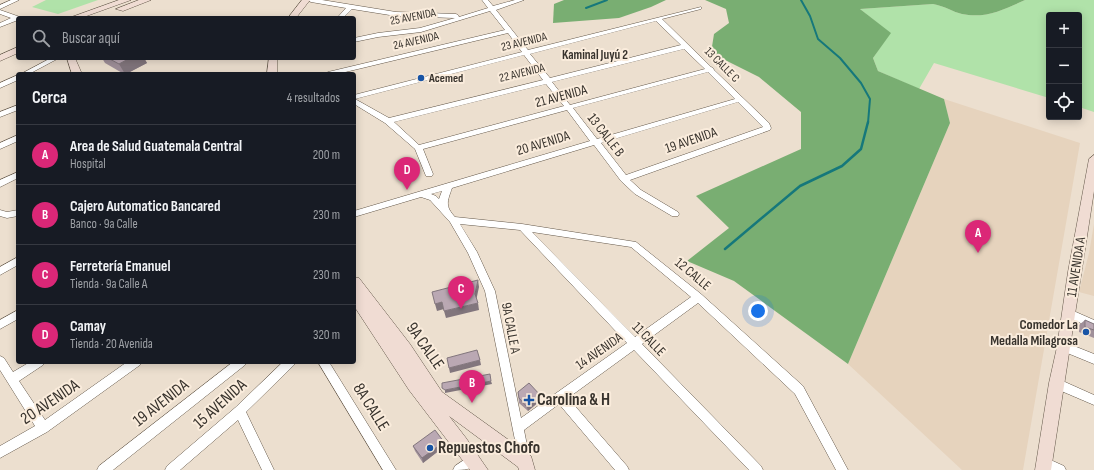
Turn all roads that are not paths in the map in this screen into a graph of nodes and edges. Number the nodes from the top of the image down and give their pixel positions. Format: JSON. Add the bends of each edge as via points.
{"nodes":[{"id":1,"x":16,"y":0,"type":"edge"},
{"id":2,"x":127,"y":0,"type":"edge"},
{"id":3,"x":147,"y":0,"type":"edge"},
{"id":4,"x":306,"y":0,"type":"edge"},
{"id":5,"x":311,"y":0,"type":"edge"},
{"id":6,"x":485,"y":0,"type":"edge"},
{"id":7,"x":522,"y":0,"type":"edge"},
{"id":8,"x":351,"y":6,"type":"junction"},
{"id":9,"x":0,"y":8,"type":"edge"},
{"id":10,"x":699,"y":8,"type":"dead end"},
{"id":11,"x":493,"y":9,"type":"junction"},
{"id":12,"x":0,"y":12,"type":"edge"},
{"id":13,"x":79,"y":16,"type":"edge"},
{"id":14,"x":100,"y":16,"type":"edge"},
{"id":15,"x":294,"y":16,"type":"edge"},
{"id":16,"x":342,"y":16,"type":"edge"},
{"id":17,"x":466,"y":16,"type":"junction"},
{"id":18,"x":16,"y":18,"type":"edge"},
{"id":19,"x":16,"y":18,"type":"edge"},
{"id":20,"x":659,"y":20,"type":"junction"},
{"id":21,"x":0,"y":25,"type":"edge"},
{"id":22,"x":510,"y":31,"type":"junction"},
{"id":23,"x":356,"y":40,"type":"edge"},
{"id":24,"x":16,"y":43,"type":"edge"},
{"id":25,"x":687,"y":46,"type":"junction"},
{"id":26,"x":0,"y":50,"type":"edge"},
{"id":27,"x":16,"y":51,"type":"edge"},
{"id":28,"x":527,"y":54,"type":"junction"},
{"id":29,"x":0,"y":58,"type":"edge"},
{"id":30,"x":52,"y":60,"type":"edge"},
{"id":31,"x":72,"y":60,"type":"edge"},
{"id":32,"x":273,"y":60,"type":"edge"},
{"id":33,"x":711,"y":69,"type":"junction"},
{"id":34,"x":28,"y":72,"type":"edge"},
{"id":35,"x":76,"y":72,"type":"edge"},
{"id":36,"x":272,"y":72,"type":"edge"},
{"id":37,"x":333,"y":72,"type":"edge"},
{"id":38,"x":16,"y":78,"type":"edge"},
{"id":39,"x":548,"y":80,"type":"junction"},
{"id":40,"x":0,"y":86,"type":"edge"},
{"id":41,"x":356,"y":97,"type":"edge"},
{"id":42,"x":741,"y":99,"type":"junction"},
{"id":43,"x":356,"y":103,"type":"edge"},
{"id":44,"x":16,"y":108,"type":"edge"},
{"id":45,"x":569,"y":108,"type":"junction"},
{"id":46,"x":0,"y":115,"type":"edge"},
{"id":47,"x":388,"y":121,"type":"junction"},
{"id":48,"x":767,"y":128,"type":"joint"},
{"id":49,"x":16,"y":139,"type":"edge"},
{"id":50,"x":596,"y":143,"type":"junction"},
{"id":51,"x":0,"y":146,"type":"edge"},
{"id":52,"x":418,"y":148,"type":"junction"},
{"id":53,"x":1094,"y":159,"type":"edge"},
{"id":54,"x":429,"y":174,"type":"dead end"},
{"id":55,"x":16,"y":176,"type":"edge"},
{"id":56,"x":624,"y":179,"type":"junction"},
{"id":57,"x":0,"y":184,"type":"edge"},
{"id":58,"x":448,"y":186,"type":"junction"},
{"id":59,"x":422,"y":194,"type":"junction"},
{"id":60,"x":444,"y":210,"type":"junction"},
{"id":61,"x":0,"y":213,"type":"edge"},
{"id":62,"x":356,"y":213,"type":"edge"},
{"id":63,"x":14,"y":214,"type":"edge"},
{"id":64,"x":675,"y":214,"type":"dead end"},
{"id":65,"x":453,"y":220,"type":"junction"},
{"id":66,"x":522,"y":227,"type":"junction"},
{"id":67,"x":16,"y":262,"type":"edge"},
{"id":68,"x":0,"y":271,"type":"edge"},
{"id":69,"x":356,"y":294,"type":"edge"},
{"id":70,"x":356,"y":295,"type":"edge"},
{"id":71,"x":698,"y":297,"type":"junction"},
{"id":72,"x":1069,"y":314,"type":"junction"},
{"id":73,"x":16,"y":315,"type":"edge"},
{"id":74,"x":0,"y":325,"type":"edge"},
{"id":75,"x":1094,"y":325,"type":"edge"},
{"id":76,"x":635,"y":344,"type":"junction"},
{"id":77,"x":1064,"y":347,"type":"junction"},
{"id":78,"x":1094,"y":359,"type":"edge"},
{"id":79,"x":0,"y":361,"type":"edge"},
{"id":80,"x":36,"y":364,"type":"edge"},
{"id":81,"x":133,"y":364,"type":"edge"},
{"id":82,"x":238,"y":364,"type":"edge"},
{"id":83,"x":288,"y":364,"type":"edge"},
{"id":84,"x":324,"y":364,"type":"edge"},
{"id":85,"x":12,"y":379,"type":"junction"},
{"id":86,"x":1056,"y":383,"type":"junction"},
{"id":87,"x":560,"y":397,"type":"junction"},
{"id":88,"x":1094,"y":400,"type":"edge"},
{"id":89,"x":240,"y":411,"type":"junction"},
{"id":90,"x":43,"y":428,"type":"junction"},
{"id":91,"x":517,"y":428,"type":"junction"},
{"id":92,"x":0,"y":452,"type":"edge"},
{"id":93,"x":477,"y":465,"type":"edge"},
{"id":94,"x":526,"y":466,"type":"edge"},
{"id":95,"x":1044,"y":467,"type":"edge"},
{"id":96,"x":103,"y":470,"type":"edge"},
{"id":97,"x":171,"y":470,"type":"edge"},
{"id":98,"x":268,"y":470,"type":"edge"},
{"id":99,"x":390,"y":470,"type":"edge"},
{"id":100,"x":459,"y":470,"type":"edge"},
{"id":101,"x":623,"y":470,"type":"edge"},
{"id":102,"x":757,"y":470,"type":"edge"},
{"id":103,"x":842,"y":470,"type":"edge"},
{"id":104,"x":1060,"y":470,"type":"edge"}],
"edges":[{"from":1,"to":9,"type":"street"},
{"from":2,"to":13,"type":"street"},
{"from":3,"to":14,"type":"street"},
{"from":4,"to":15,"type":"street"},
{"from":5,"to":8,"type":"street"},
{"from":6,"to":11,"type":"street","name":"13 CALLE B"},
{"from":7,"to":11,"type":"street","name":"25 AVENIDA"},
{"from":8,"to":16,"type":"street"},
{"from":8,"to":17,"type":"street","via":[[396,14]]},
{"from":10,"to":20,"type":"street","name":"23 AVENIDA"},
{"from":11,"to":17,"type":"street","name":"25 AVENIDA"},
{"from":11,"to":22,"type":"street","name":"13 CALLE B"},
{"from":12,"to":18,"type":"street"},
{"from":17,"to":23,"type":"street","name":"25 AVENIDA","via":[[421,30]]},
{"from":19,"to":21,"type":"street"},
{"from":20,"to":25,"type":"street","name":"13 CALLE C"},
{"from":20,"to":28,"type":"street","name":"23 AVENIDA"},
{"from":22,"to":28,"type":"street","name":"13 CALLE B"},
{"from":22,"to":37,"type":"street","name":"24 AVENIDA","via":[[354,64]]},
{"from":24,"to":26,"type":"street"},
{"from":25,"to":33,"type":"street","name":"13 CALLE C"},
{"from":25,"to":39,"type":"street","name":"22 AVENIDA"},
{"from":27,"to":29,"type":"street"},
{"from":28,"to":39,"type":"street","name":"13 CALLE B"},
{"from":28,"to":41,"type":"street","name":"23 AVENIDA"},
{"from":30,"to":34,"type":"street"},
{"from":31,"to":35,"type":"street"},
{"from":32,"to":36,"type":"street"},
{"from":33,"to":42,"type":"street","name":"13 CALLE C"},
{"from":33,"to":45,"type":"street","name":"21 AVENIDA"},
{"from":38,"to":40,"type":"street"},
{"from":39,"to":45,"type":"street","name":"13 CALLE B"},
{"from":39,"to":47,"type":"street","name":"22 AVENIDA"},
{"from":42,"to":48,"type":"street","name":"13 CALLE C"},
{"from":42,"to":50,"type":"street","name":"20 AVENIDA"},
{"from":43,"to":47,"type":"street"},
{"from":44,"to":46,"type":"street"},
{"from":45,"to":50,"type":"street","name":"13 CALLE B"},
{"from":45,"to":52,"type":"street","name":"21 AVENIDA"},
{"from":47,"to":52,"type":"street"},
{"from":48,"to":56,"type":"street","name":"19 AVENIDA"},
{"from":49,"to":51,"type":"street"},
{"from":50,"to":56,"type":"street","name":"13 CALLE B"},
{"from":50,"to":58,"type":"street","name":"20 AVENIDA"},
{"from":52,"to":54,"type":"street"},
{"from":53,"to":72,"type":"street","name":"11 AVENIDA A"},
{"from":55,"to":57,"type":"street"},
{"from":56,"to":64,"type":"street","name":"13 CALLE B","via":[[638,192]]},
{"from":58,"to":59,"type":"street","name":"20 AVENIDA"},
{"from":58,"to":60,"type":"street","via":[[443,201]]},
{"from":59,"to":60,"type":"street","name":"9A CALLE A","via":[[433,198]]},
{"from":59,"to":62,"type":"street","name":"20 AVENIDA"},
{"from":60,"to":65,"type":"street","name":"9A CALLE A"},
{"from":61,"to":63,"type":"street"},
{"from":65,"to":66,"type":"street","name":"12 CALLE"},
{"from":65,"to":91,"type":"street","name":"9A CALLE A","via":[[472,252],[490,291]]},
{"from":66,"to":71,"type":"street","name":"12 CALLE","via":[[633,244]]},
{"from":66,"to":76,"type":"street","name":"11 CALLE"},
{"from":67,"to":68,"type":"street"},
{"from":69,"to":94,"type":"street","name":"9A CALLE","via":[[405,348],[437,396]]},
{"from":70,"to":93,"type":"street","name":"9A CALLE","via":[[414,385]]},
{"from":71,"to":76,"type":"street","name":"14 AVENIDA"},
{"from":71,"to":103,"type":"street","name":"12 CALLE","via":[[799,390]]},
{"from":72,"to":75,"type":"street"},
{"from":72,"to":77,"type":"street","name":"11 AVENIDA A"},
{"from":73,"to":74,"type":"street"},
{"from":76,"to":87,"type":"street","name":"14 AVENIDA"},
{"from":76,"to":102,"type":"street","name":"11 CALLE"},
{"from":77,"to":78,"type":"street"},
{"from":77,"to":86,"type":"street","name":"11 AVENIDA A"},
{"from":79,"to":85,"type":"street"},
{"from":80,"to":85,"type":"street"},
{"from":81,"to":90,"type":"street","name":"20 AVENIDA"},
{"from":82,"to":96,"type":"street","name":"19 AVENIDA"},
{"from":83,"to":89,"type":"street","name":"15 AVENIDA"},
{"from":84,"to":99,"type":"street","name":"8A CALLE"},
{"from":85,"to":90,"type":"street"},
{"from":86,"to":88,"type":"street"},
{"from":86,"to":95,"type":"street","name":"11 AVENIDA A"},
{"from":87,"to":91,"type":"street","name":"14 AVENIDA"},
{"from":87,"to":101,"type":"street"},
{"from":89,"to":97,"type":"street","name":"15 AVENIDA"},
{"from":89,"to":98,"type":"street"},
{"from":90,"to":92,"type":"street","name":"20 AVENIDA"},
{"from":91,"to":94,"type":"street","name":"9A CALLE A"},
{"from":93,"to":100,"type":"street"},
{"from":95,"to":104,"type":"street"}]}
